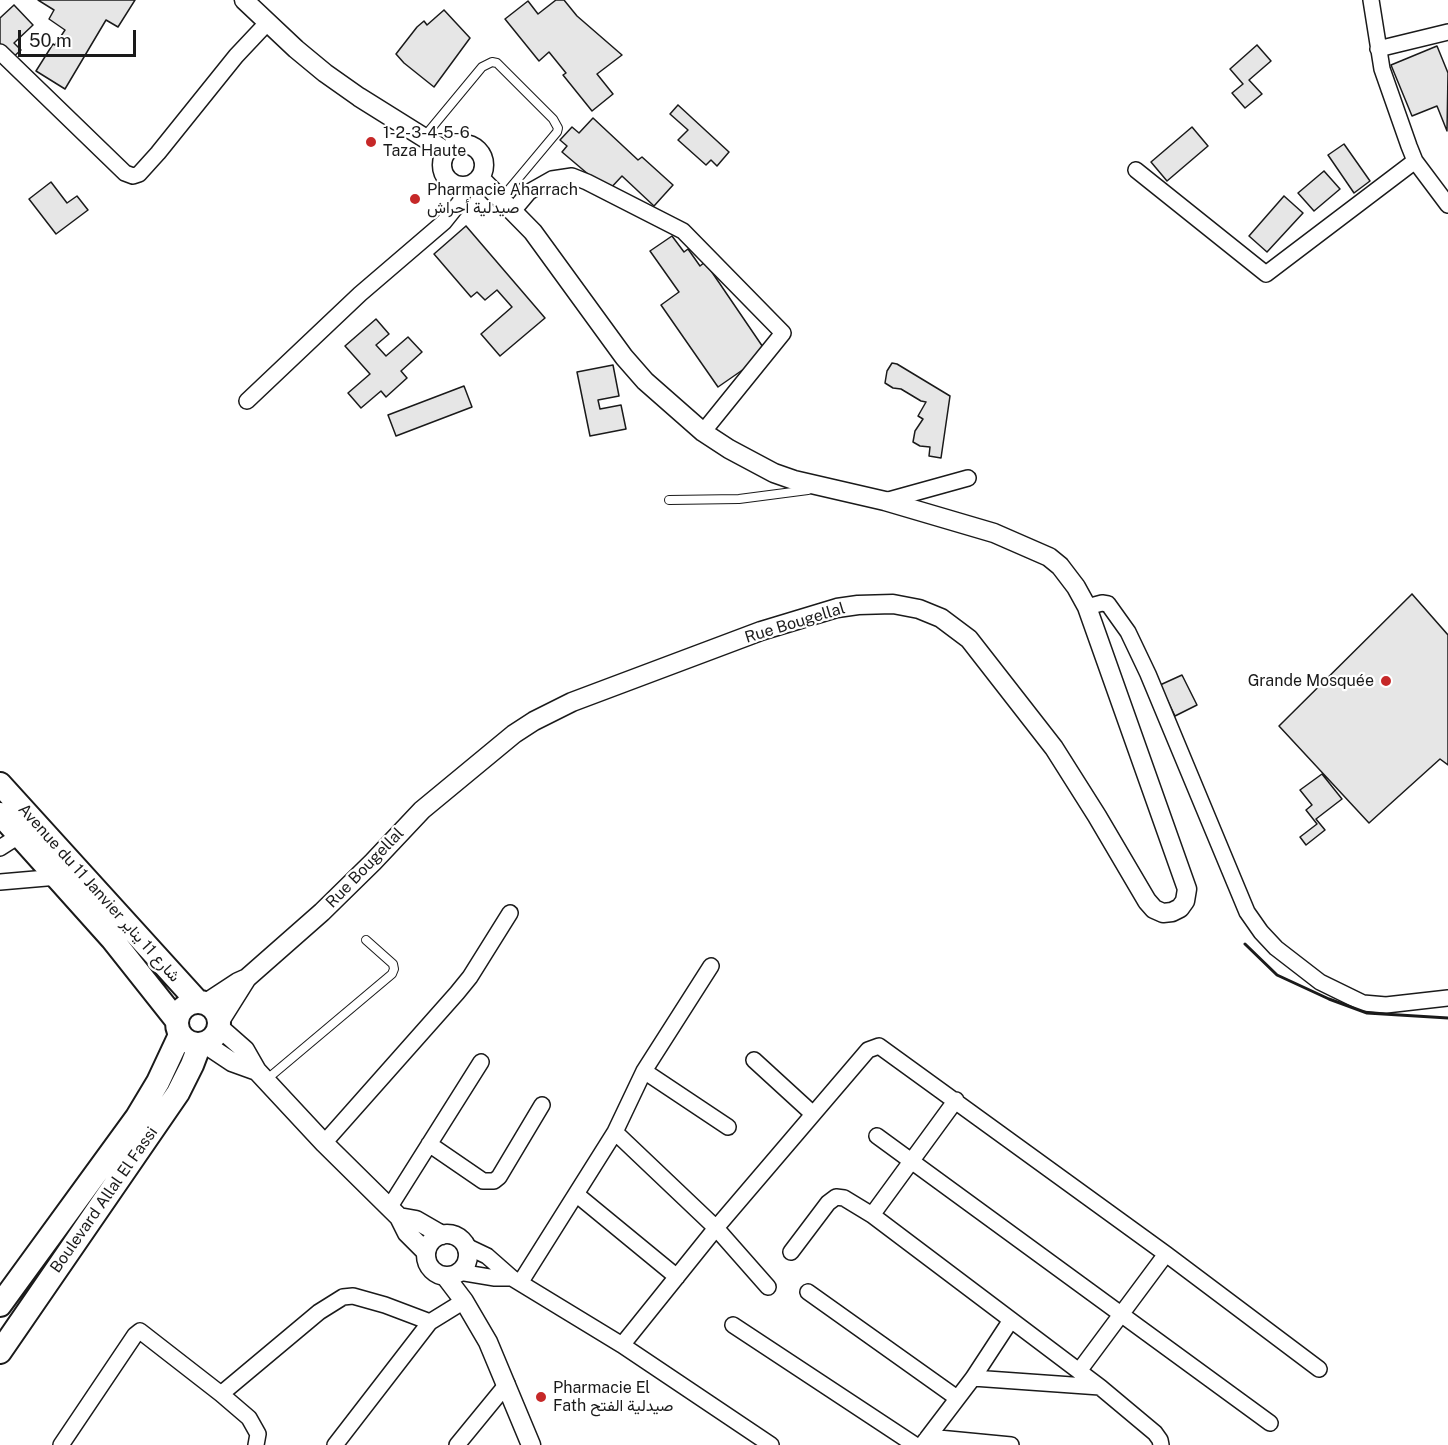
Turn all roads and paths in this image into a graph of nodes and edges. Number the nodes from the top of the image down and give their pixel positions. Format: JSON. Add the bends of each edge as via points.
{"nodes":[{"id":1,"x":244,"y":0,"type":"edge"},
{"id":2,"x":1371,"y":0,"type":"edge"},
{"id":3,"x":268,"y":22,"type":"junction"},
{"id":4,"x":1448,"y":32,"type":"edge"},
{"id":5,"x":1378,"y":49,"type":"junction"},
{"id":6,"x":0,"y":52,"type":"edge"},
{"id":7,"x":424,"y":138,"type":"junction"},
{"id":8,"x":447,"y":152,"type":"junction"},
{"id":9,"x":1415,"y":161,"type":"junction"},
{"id":10,"x":1136,"y":170,"type":"dead end"},
{"id":11,"x":473,"y":182,"type":"junction"},
{"id":12,"x":1447,"y":204,"type":"edge"},
{"id":13,"x":507,"y":205,"type":"junction"},
{"id":14,"x":247,"y":401,"type":"dead end"},
{"id":15,"x":704,"y":432,"type":"junction"},
{"id":16,"x":968,"y":478,"type":"dead end"},
{"id":17,"x":827,"y":488,"type":"junction"},
{"id":18,"x":669,"y":500,"type":"dead end"},
{"id":19,"x":885,"y":501,"type":"junction"},
{"id":20,"x":1089,"y":615,"type":"junction"},
{"id":21,"x":0,"y":784,"type":"edge"},
{"id":22,"x":0,"y":813,"type":"edge"},
{"id":23,"x":29,"y":830,"type":"junction"},
{"id":24,"x":0,"y":848,"type":"edge"},
{"id":25,"x":58,"y":877,"type":"junction"},
{"id":26,"x":0,"y":882,"type":"edge"},
{"id":27,"x":510,"y":913,"type":"dead end"},
{"id":28,"x":366,"y":940,"type":"dead end"},
{"id":29,"x":711,"y":966,"type":"dead end"},
{"id":30,"x":248,"y":978,"type":"junction"},
{"id":31,"x":1448,"y":998,"type":"edge"},
{"id":32,"x":202,"y":1003,"type":"junction"},
{"id":33,"x":200,"y":1032,"type":"junction"},
{"id":34,"x":754,"y":1060,"type":"dead end"},
{"id":35,"x":481,"y":1062,"type":"dead end"},
{"id":36,"x":644,"y":1071,"type":"junction"},
{"id":37,"x":261,"y":1076,"type":"junction"},
{"id":38,"x":956,"y":1100,"type":"junction"},
{"id":39,"x":542,"y":1105,"type":"dead end"},
{"id":40,"x":813,"y":1114,"type":"junction"},
{"id":41,"x":728,"y":1127,"type":"dead end"},
{"id":42,"x":615,"y":1132,"type":"junction"},
{"id":43,"x":877,"y":1136,"type":"dead end"},
{"id":44,"x":324,"y":1143,"type":"junction"},
{"id":45,"x":429,"y":1144,"type":"junction"},
{"id":46,"x":912,"y":1161,"type":"junction"},
{"id":47,"x":576,"y":1194,"type":"junction"},
{"id":48,"x":394,"y":1213,"type":"junction"},
{"id":49,"x":872,"y":1215,"type":"junction"},
{"id":50,"x":716,"y":1228,"type":"junction"},
{"id":51,"x":442,"y":1235,"type":"junction"},
{"id":52,"x":466,"y":1246,"type":"junction"},
{"id":53,"x":426,"y":1252,"type":"junction"},
{"id":54,"x":791,"y":1252,"type":"dead end"},
{"id":55,"x":1166,"y":1254,"type":"junction"},
{"id":56,"x":452,"y":1274,"type":"junction"},
{"id":57,"x":677,"y":1277,"type":"junction"},
{"id":58,"x":516,"y":1281,"type":"junction"},
{"id":59,"x":768,"y":1287,"type":"dead end"},
{"id":60,"x":808,"y":1292,"type":"dead end"},
{"id":61,"x":464,"y":1301,"type":"junction"},
{"id":62,"x":0,"y":1305,"type":"edge"},
{"id":63,"x":1122,"y":1314,"type":"junction"},
{"id":64,"x":1011,"y":1320,"type":"junction"},
{"id":65,"x":430,"y":1322,"type":"junction"},
{"id":66,"x":733,"y":1325,"type":"dead end"},
{"id":67,"x":6,"y":1330,"type":"edge"},
{"id":68,"x":622,"y":1345,"type":"junction"},
{"id":69,"x":0,"y":1352,"type":"edge"},
{"id":70,"x":1319,"y":1369,"type":"dead end"},
{"id":71,"x":1079,"y":1371,"type":"junction"},
{"id":72,"x":973,"y":1378,"type":"junction"},
{"id":73,"x":507,"y":1384,"type":"junction"},
{"id":74,"x":1100,"y":1387,"type":"junction"},
{"id":75,"x":221,"y":1395,"type":"junction"},
{"id":76,"x":957,"y":1398,"type":"junction"},
{"id":77,"x":1270,"y":1423,"type":"dead end"},
{"id":78,"x":922,"y":1442,"type":"edge"},
{"id":79,"x":62,"y":1445,"type":"edge"},
{"id":80,"x":255,"y":1445,"type":"edge"},
{"id":81,"x":335,"y":1445,"type":"edge"},
{"id":82,"x":457,"y":1445,"type":"edge"},
{"id":83,"x":531,"y":1445,"type":"edge"},
{"id":84,"x":771,"y":1445,"type":"edge"},
{"id":85,"x":1011,"y":1445,"type":"edge"},
{"id":86,"x":1161,"y":1445,"type":"edge"}],
"edges":[{"from":1,"to":3,"type":"street"},
{"from":2,"to":5,"type":"street"},
{"from":3,"to":6,"type":"street","via":[[136,176],[125,173]]},
{"from":3,"to":7,"type":"street","via":[[325,73]]},
{"from":4,"to":5,"type":"street"},
{"from":5,"to":9,"type":"street"},
{"from":7,"to":8,"type":"street"},
{"from":7,"to":13,"type":"lane","via":[[482,67],[497,63],[558,128]]},
{"from":8,"to":11,"type":"street","via":[[442,162],[450,181]]},
{"from":8,"to":11,"type":"street","via":[[461,144],[476,148],[484,162]]},
{"from":9,"to":10,"type":"street","via":[[1266,274]]},
{"from":9,"to":12,"type":"street"},
{"from":11,"to":13,"type":"street"},
{"from":11,"to":14,"type":"street","via":[[444,222],[360,294]]},
{"from":13,"to":15,"type":"street","via":[[556,261],[624,357],[645,381]]},
{"from":13,"to":15,"type":"street","via":[[552,179],[572,176],[587,182],[683,231],[783,333]]},
{"from":15,"to":17,"type":"street","via":[[774,473]]},
{"from":16,"to":19,"type":"street"},
{"from":17,"to":18,"type":"lane","via":[[739,499]]},
{"from":17,"to":19,"type":"street"},
{"from":19,"to":20,"type":"street","via":[[994,533],[1049,556],[1068,575]]},
{"from":20,"to":30,"type":"street","name":"Rue Bougellal","via":[[1187,889],[1185,901],[1173,912],[1154,909],[1147,901],[1053,748],[969,639],[941,618],[918,609],[893,604],[858,605],[761,631],[572,702],[534,721],[422,810],[322,912]]},
{"from":20,"to":31,"type":"street","via":[[1101,603],[1108,604],[1128,632],[1247,912],[1261,932],[1320,982],[1363,1003],[1386,1005]]},
{"from":21,"to":23,"type":"main road","name":"Avenue du 11 Janvier شارع 11 يناير"},
{"from":22,"to":23,"type":"main road","name":"Avenue du 11 Janvier شارع 11 يناير"},
{"from":23,"to":24,"type":"street"},
{"from":23,"to":25,"type":"main road","name":"Avenue du 11 Janvier شارع 11 يناير"},
{"from":23,"to":32,"type":"main road","name":"Avenue du 11 Janvier شارع 11 يناير"},
{"from":25,"to":26,"type":"street"},
{"from":25,"to":33,"type":"main road","name":"Avenue du 11 Janvier شارع 11 يناير"},
{"from":27,"to":44,"type":"street","via":[[470,977]]},
{"from":28,"to":37,"type":"lane","via":[[389,960],[394,969],[392,974]]},
{"from":29,"to":36,"type":"street"},
{"from":30,"to":32,"type":"street","name":"Rue Bougellal"},
{"from":30,"to":33,"type":"street","name":"Rue Bougellal"},
{"from":32,"to":33,"type":"main road","name":"Avenue du 11 Janvier شارع 11 يناير","via":[[213,1007]]},
{"from":32,"to":33,"type":"main road","via":[[184,1007]]},
{"from":33,"to":37,"type":"street","name":"Avenue du 11 Janvier شارع 11 يناير","via":[[232,1062]]},
{"from":33,"to":62,"type":"main road","name":"Boulevard Allal El Fassi","via":[[158,1082],[137,1117]]},
{"from":33,"to":67,"type":"main road","name":"Boulevard Allal El Fassi","via":[[178,1093]]},
{"from":34,"to":40,"type":"street"},
{"from":35,"to":45,"type":"street"},
{"from":36,"to":41,"type":"street"},
{"from":36,"to":42,"type":"street"},
{"from":37,"to":44,"type":"street","name":"Avenue du 11 Janvier شارع 11 يناير"},
{"from":38,"to":40,"type":"street","via":[[885,1048],[875,1046]]},
{"from":38,"to":46,"type":"street"},
{"from":38,"to":55,"type":"street"},
{"from":39,"to":45,"type":"street","via":[[494,1180],[483,1181]]},
{"from":40,"to":50,"type":"street"},
{"from":42,"to":47,"type":"street"},
{"from":42,"to":50,"type":"street"},
{"from":43,"to":46,"type":"street"},
{"from":44,"to":48,"type":"street","name":"Avenue du 11 Janvier شارع 11 يناير"},
{"from":45,"to":48,"type":"street"},
{"from":46,"to":49,"type":"street"},
{"from":46,"to":63,"type":"street"},
{"from":47,"to":57,"type":"street"},
{"from":47,"to":58,"type":"street"},
{"from":48,"to":51,"type":"street","name":"Avenue du 11 Janvier شارع 11 يناير"},
{"from":48,"to":53,"type":"street","name":"Avenue du 11 Janvier شارع 11 يناير"},
{"from":49,"to":54,"type":"street","via":[[836,1197]]},
{"from":49,"to":64,"type":"street"},
{"from":50,"to":57,"type":"street"},
{"from":50,"to":59,"type":"street"},
{"from":51,"to":52,"type":"street","via":[[456,1236]]},
{"from":51,"to":53,"type":"street","via":[[429,1244]]},
{"from":52,"to":56,"type":"street","via":[[467,1260]]},
{"from":52,"to":58,"type":"street","via":[[487,1256]]},
{"from":53,"to":56,"type":"street","via":[[429,1265],[439,1274]]},
{"from":55,"to":63,"type":"street"},
{"from":55,"to":70,"type":"street"},
{"from":56,"to":58,"type":"street"},
{"from":56,"to":61,"type":"street"},
{"from":57,"to":68,"type":"street"},
{"from":58,"to":68,"type":"street"},
{"from":60,"to":76,"type":"street"},
{"from":61,"to":65,"type":"street"},
{"from":61,"to":73,"type":"street"},
{"from":63,"to":71,"type":"street"},
{"from":63,"to":77,"type":"street"},
{"from":64,"to":71,"type":"street"},
{"from":64,"to":72,"type":"street"},
{"from":65,"to":75,"type":"street","via":[[353,1296],[343,1297],[319,1312]]},
{"from":65,"to":81,"type":"street"},
{"from":66,"to":78,"type":"street"},
{"from":67,"to":69,"type":"main road","name":"Boulevard Allal El Fassi"},
{"from":68,"to":84,"type":"street"},
{"from":71,"to":74,"type":"street"},
{"from":72,"to":74,"type":"street"},
{"from":72,"to":76,"type":"street"},
{"from":73,"to":82,"type":"street"},
{"from":73,"to":83,"type":"street"},
{"from":74,"to":86,"type":"street","via":[[1155,1433]]},
{"from":75,"to":79,"type":"street","via":[[140,1331]]},
{"from":75,"to":80,"type":"street","via":[[249,1418],[258,1434]]},
{"from":76,"to":78,"type":"street"},
{"from":78,"to":85,"type":"street"}]}
